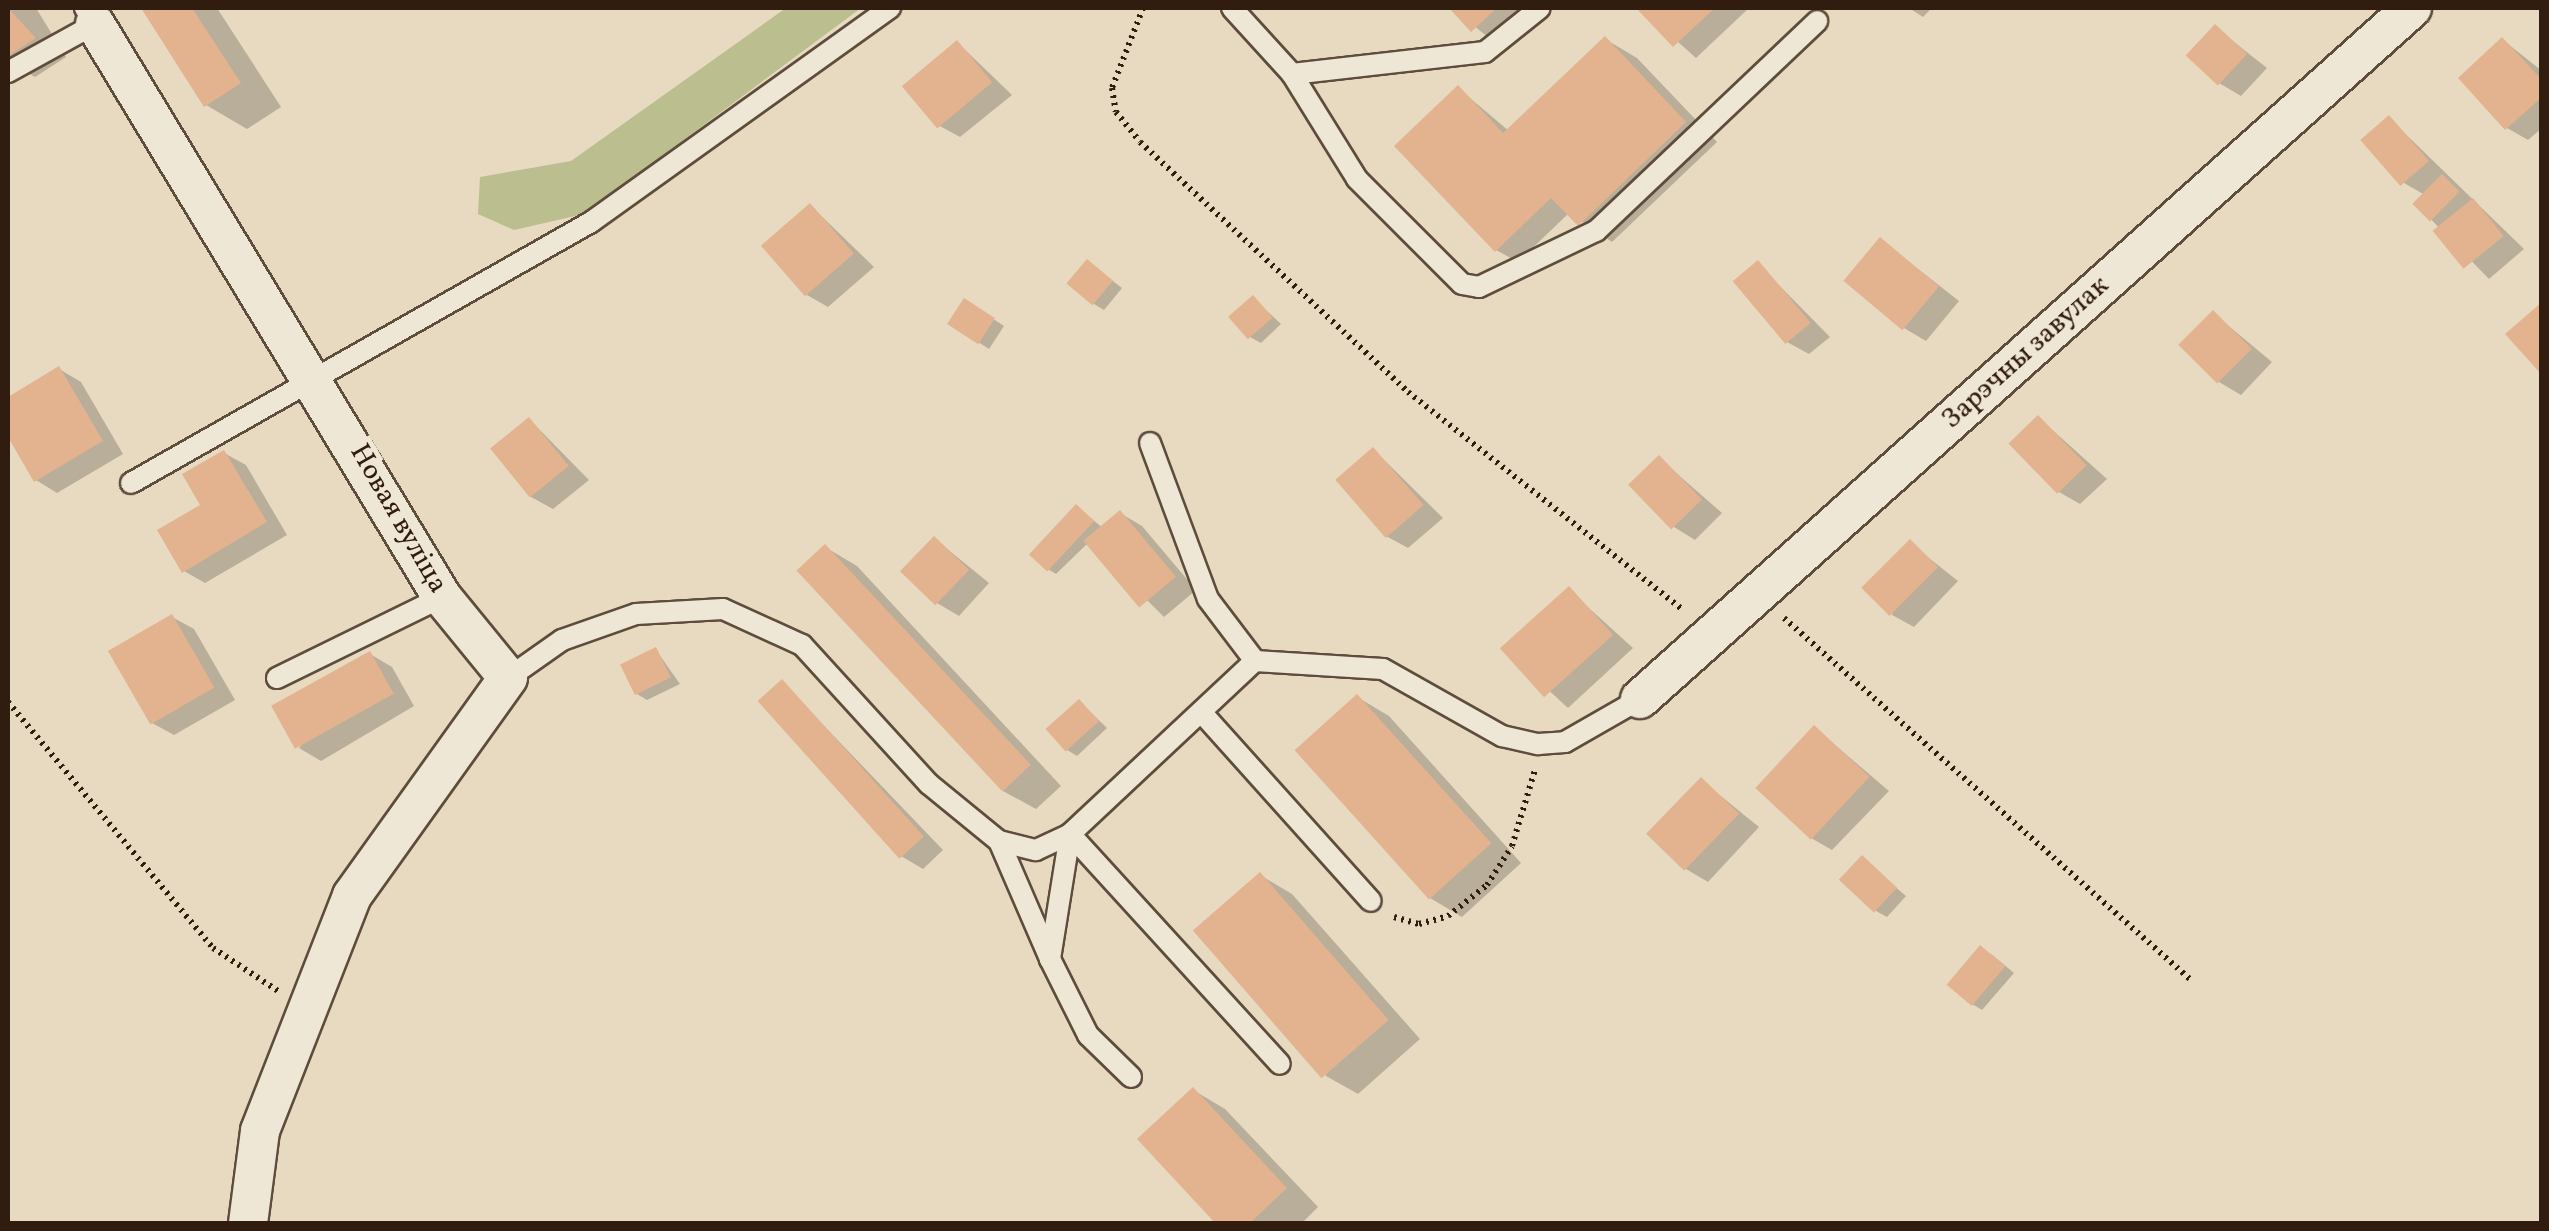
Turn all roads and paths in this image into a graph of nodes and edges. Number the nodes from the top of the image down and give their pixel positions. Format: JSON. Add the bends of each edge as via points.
{"nodes":[{"id":1,"x":890,"y":8,"type":"edge"},
{"id":2,"x":1143,"y":8,"type":"edge"},
{"id":3,"x":1232,"y":8,"type":"edge"},
{"id":4,"x":1540,"y":8,"type":"edge"},
{"id":5,"x":2412,"y":8,"type":"edge"},
{"id":6,"x":90,"y":16,"type":"edge"},
{"id":7,"x":1817,"y":21,"type":"dead end"},
{"id":8,"x":8,"y":72,"type":"edge"},
{"id":9,"x":1292,"y":74,"type":"junction"},
{"id":10,"x":318,"y":382,"type":"junction"},
{"id":11,"x":1150,"y":442,"type":"dead end"},
{"id":12,"x":131,"y":483,"type":"dead end"},
{"id":13,"x":1758,"y":592,"type":"junction"},
{"id":14,"x":442,"y":597,"type":"junction"},
{"id":15,"x":1712,"y":634,"type":"junction"},
{"id":16,"x":1256,"y":660,"type":"junction"},
{"id":17,"x":277,"y":678,"type":"dead end"},
{"id":18,"x":508,"y":678,"type":"junction"},
{"id":19,"x":1640,"y":699,"type":"joint"},
{"id":20,"x":8,"y":702,"type":"edge"},
{"id":21,"x":1203,"y":714,"type":"junction"},
{"id":22,"x":1538,"y":744,"type":"junction"},
{"id":23,"x":1070,"y":834,"type":"junction"},
{"id":24,"x":999,"y":842,"type":"junction"},
{"id":25,"x":1371,"y":901,"type":"joint"},
{"id":26,"x":1050,"y":959,"type":"junction"},
{"id":27,"x":2191,"y":980,"type":"dead end"},
{"id":28,"x":304,"y":1004,"type":"junction"},
{"id":29,"x":1280,"y":1064,"type":"dead end"},
{"id":30,"x":1131,"y":1077,"type":"dead end"},
{"id":31,"x":248,"y":1224,"type":"edge"}],
"edges":[{"from":1,"to":10,"type":"lane","via":[[591,222]]},
{"from":2,"to":15,"type":"path","via":[[1112,88],[1116,112],[1140,142],[1408,392]]},
{"from":3,"to":9,"type":"lane"},
{"from":4,"to":9,"type":"lane","via":[[1485,52]]},
{"from":5,"to":13,"type":"street","name":"Зарэчны завулак"},
{"from":6,"to":8,"type":"lane"},
{"from":6,"to":10,"type":"street","name":"Новая вуліца"},
{"from":7,"to":9,"type":"lane","via":[[1596,232],[1479,287],[1462,284],[1357,180]]},
{"from":10,"to":12,"type":"lane"},
{"from":10,"to":14,"type":"street","name":"Новая вуліца"},
{"from":11,"to":16,"type":"lane","via":[[1208,599]]},
{"from":13,"to":15,"type":"street","name":"Зарэчны завулак"},
{"from":13,"to":27,"type":"path"},
{"from":14,"to":17,"type":"lane"},
{"from":14,"to":18,"type":"street","name":"Новая вуліца"},
{"from":15,"to":19,"type":"street","name":"Зарэчны завулак"},
{"from":16,"to":21,"type":"lane"},
{"from":16,"to":22,"type":"lane","via":[[1383,669],[1502,736]]},
{"from":18,"to":24,"type":"lane","via":[[562,640],[636,614],[723,609],[802,645],[929,784]]},
{"from":18,"to":28,"type":"street","via":[[352,896]]},
{"from":19,"to":22,"type":"lane","via":[[1565,742]]},
{"from":20,"to":28,"type":"path","via":[[213,948]]},
{"from":21,"to":23,"type":"lane"},
{"from":21,"to":25,"type":"lane"},
{"from":22,"to":25,"type":"path","via":[[1531,797],[1487,885],[1448,916],[1420,924]]},
{"from":23,"to":24,"type":"lane","via":[[1036,850]]},
{"from":23,"to":26,"type":"lane"},
{"from":23,"to":29,"type":"lane"},
{"from":24,"to":26,"type":"lane"},
{"from":26,"to":30,"type":"lane","via":[[1088,1036]]},
{"from":28,"to":31,"type":"street","via":[[260,1130]]}]}
